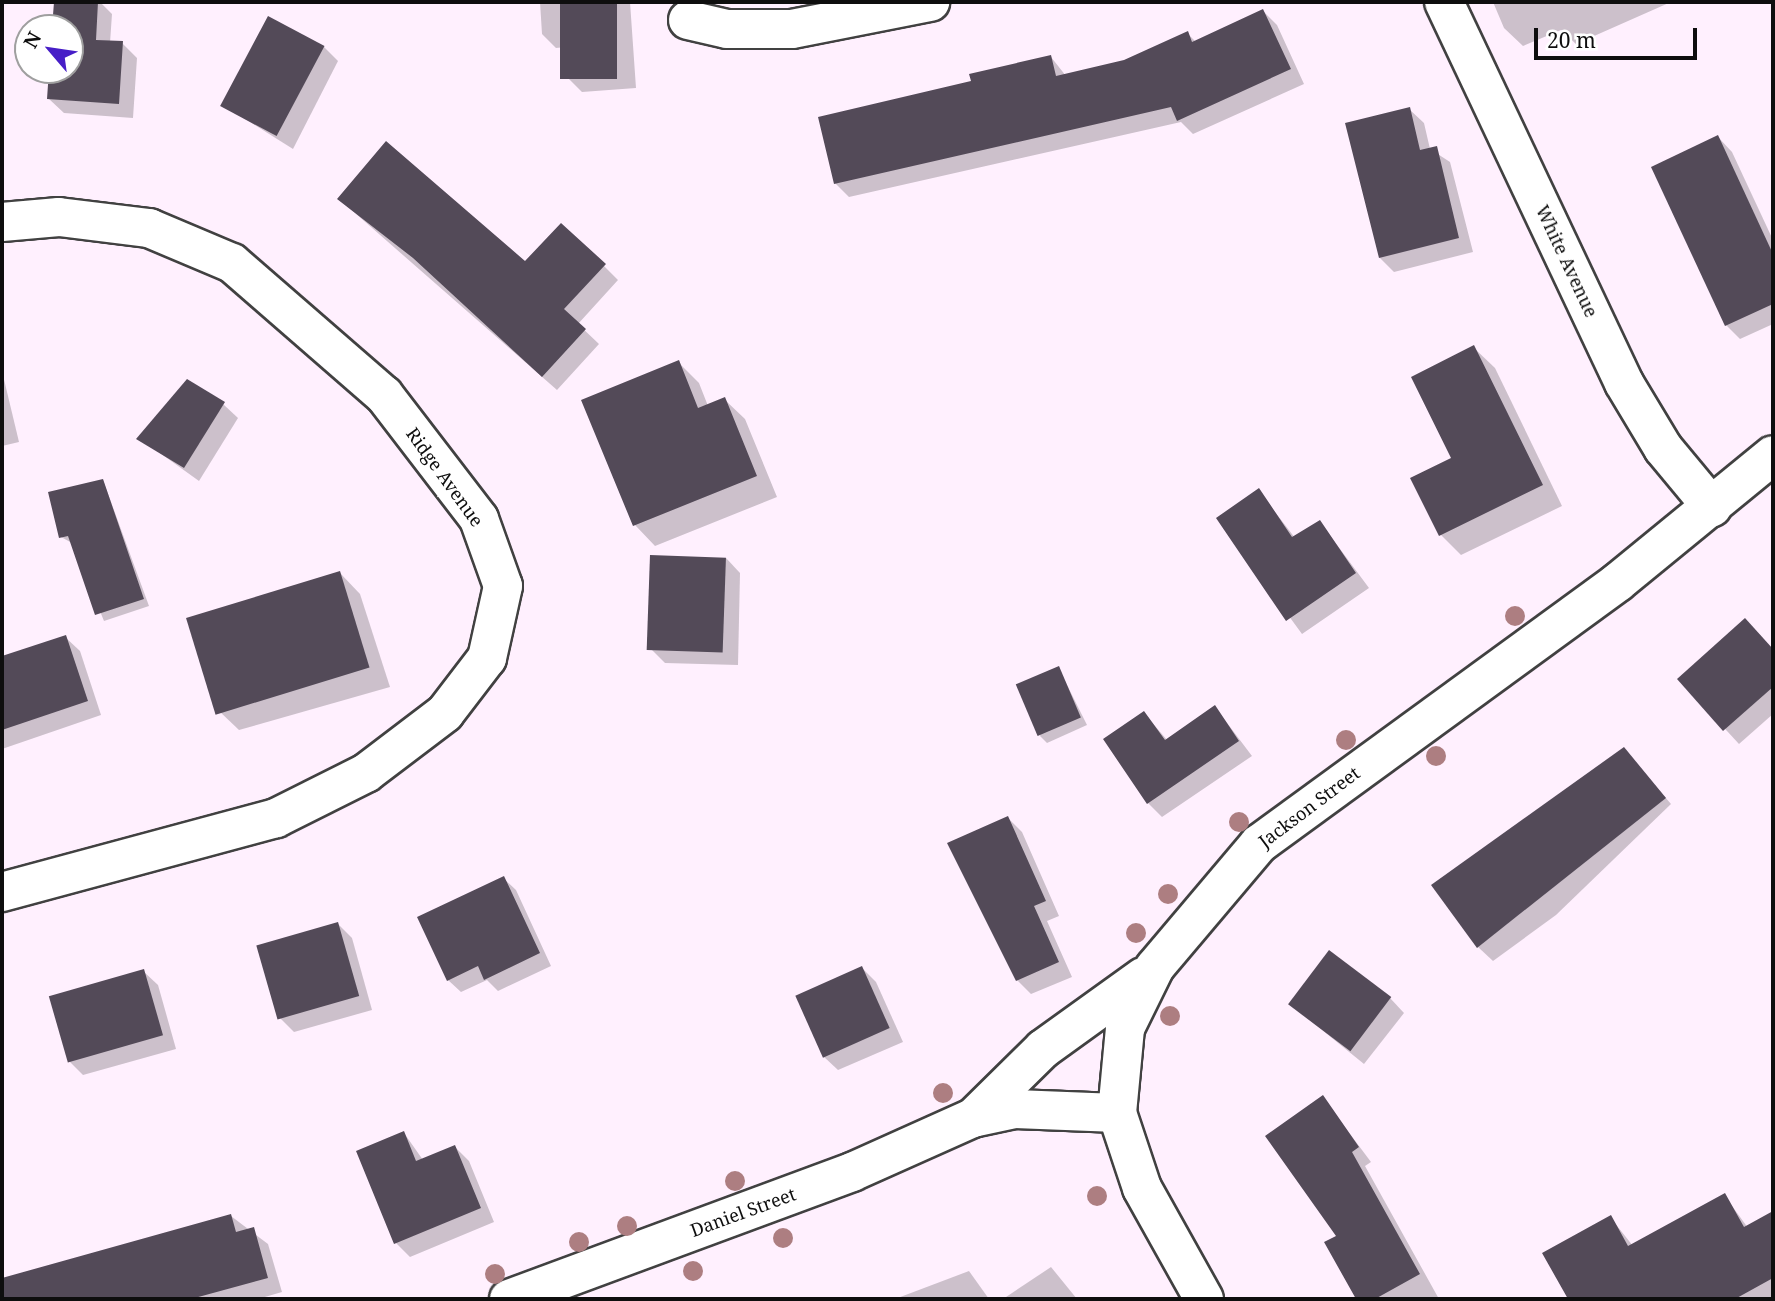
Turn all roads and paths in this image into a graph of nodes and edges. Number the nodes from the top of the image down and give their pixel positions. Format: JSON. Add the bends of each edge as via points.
{"nodes":[{"id":1,"x":930,"y":2,"type":"edge"},
{"id":2,"x":1444,"y":2,"type":"edge"},
{"id":3,"x":688,"y":20,"type":"dead end"},
{"id":4,"x":2,"y":222,"type":"edge"},
{"id":5,"x":1773,"y":455,"type":"edge"},
{"id":6,"x":1712,"y":507,"type":"junction"},
{"id":7,"x":2,"y":892,"type":"edge"},
{"id":8,"x":1156,"y":967,"type":"junction"},
{"id":9,"x":1117,"y":1113,"type":"junction"},
{"id":10,"x":973,"y":1118,"type":"junction"},
{"id":11,"x":509,"y":1299,"type":"edge"},
{"id":12,"x":1204,"y":1299,"type":"edge"}],
"edges":[{"from":1,"to":3,"type":"street","via":[[792,29],[727,29]]},
{"from":2,"to":6,"type":"street","name":"White Avenue","via":[[1623,383],[1663,448]]},
{"from":4,"to":7,"type":"street","name":"Ridge Avenue","via":[[59,217],[149,228],[232,263],[384,395],[479,519],[503,586],[487,658],[445,713],[366,773],[276,818]]},
{"from":5,"to":6,"type":"street","name":"Jackson Street"},
{"from":6,"to":8,"type":"street","name":"Jackson Street","via":[[1259,844]]},
{"from":8,"to":9,"type":"street","name":"Jackson Street","via":[[1125,1028]]},
{"from":8,"to":10,"type":"street","name":"Daniel Street","via":[[1043,1049]]},
{"from":9,"to":10,"type":"street","name":"Daniel Street","via":[[1015,1109]]},
{"from":9,"to":12,"type":"street","name":"Jackson Street","via":[[1142,1188]]},
{"from":10,"to":11,"type":"street","name":"Daniel Street","via":[[852,1172]]}]}
